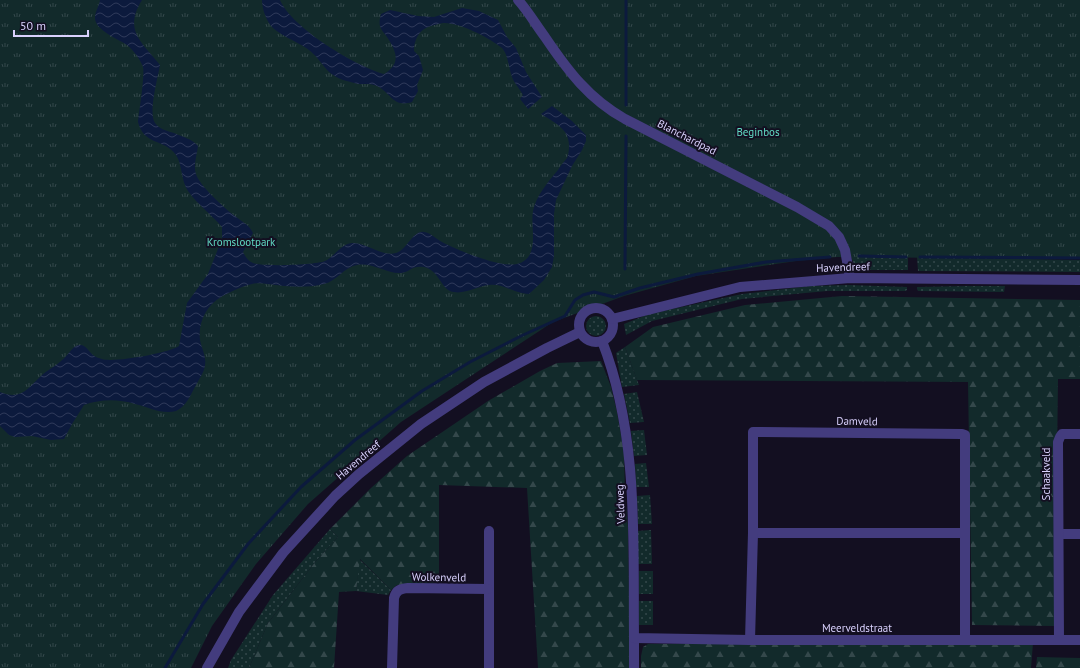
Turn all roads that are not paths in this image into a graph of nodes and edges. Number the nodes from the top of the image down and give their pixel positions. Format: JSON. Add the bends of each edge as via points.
{"nodes":[{"id":1,"x":518,"y":0,"type":"edge"},
{"id":2,"x":850,"y":278,"type":"junction"},
{"id":3,"x":1080,"y":280,"type":"edge"},
{"id":4,"x":612,"y":318,"type":"junction"},
{"id":5,"x":580,"y":332,"type":"junction"},
{"id":6,"x":602,"y":342,"type":"junction"},
{"id":7,"x":1080,"y":434,"type":"edge"},
{"id":8,"x":489,"y":530,"type":"dead end"},
{"id":9,"x":753,"y":533,"type":"junction"},
{"id":10,"x":965,"y":533,"type":"junction"},
{"id":11,"x":1059,"y":534,"type":"junction"},
{"id":12,"x":1080,"y":534,"type":"edge"},
{"id":13,"x":488,"y":589,"type":"junction"},
{"id":14,"x":634,"y":638,"type":"junction"},
{"id":15,"x":1059,"y":639,"type":"junction"},
{"id":16,"x":750,"y":640,"type":"junction"},
{"id":17,"x":965,"y":640,"type":"junction"},
{"id":18,"x":1080,"y":640,"type":"edge"},
{"id":19,"x":207,"y":668,"type":"edge"},
{"id":20,"x":392,"y":668,"type":"edge"},
{"id":21,"x":489,"y":668,"type":"edge"},
{"id":22,"x":634,"y":668,"type":"edge"}],
"edges":[{"from":1,"to":2,"type":"street","name":"Blanchardpad","via":[[589,94],[625,120],[797,207],[829,226],[839,237],[845,250]]},
{"from":2,"to":3,"type":"street","name":"Havendreef"},
{"from":2,"to":4,"type":"street","name":"Havendreef","via":[[740,287]]},
{"from":4,"to":5,"type":"street","via":[[604,310],[587,311],[580,320]]},
{"from":4,"to":6,"type":"street","via":[[611,335]]},
{"from":5,"to":6,"type":"street","via":[[592,342]]},
{"from":5,"to":19,"type":"street","name":"Havendreef","via":[[484,382],[421,424],[359,474],[282,553],[239,612]]},
{"from":6,"to":14,"type":"street","name":"Veldweg","via":[[614,377],[626,431],[632,494]]},
{"from":7,"to":11,"type":"street","name":"Schaakveld","via":[[1062,434],[1058,442]]},
{"from":8,"to":13,"type":"street"},
{"from":9,"to":10,"type":"street"},
{"from":9,"to":10,"type":"street","name":"Damveld","via":[[753,432],[962,434]]},
{"from":9,"to":16,"type":"street","name":"Damveld"},
{"from":10,"to":17,"type":"street","name":"Damveld"},
{"from":11,"to":12,"type":"street"},
{"from":11,"to":15,"type":"street","name":"Schaakveld"},
{"from":13,"to":20,"type":"street","name":"Wolkenveld","via":[[408,588],[396,592]]},
{"from":13,"to":21,"type":"street"},
{"from":14,"to":16,"type":"street","name":"Meerveldstraat"},
{"from":14,"to":22,"type":"street","name":"Veldweg"},
{"from":15,"to":17,"type":"street","name":"Meerveldstraat"},
{"from":15,"to":18,"type":"street","name":"Meerveldstraat"},
{"from":16,"to":17,"type":"street","name":"Meerveldstraat"}]}
